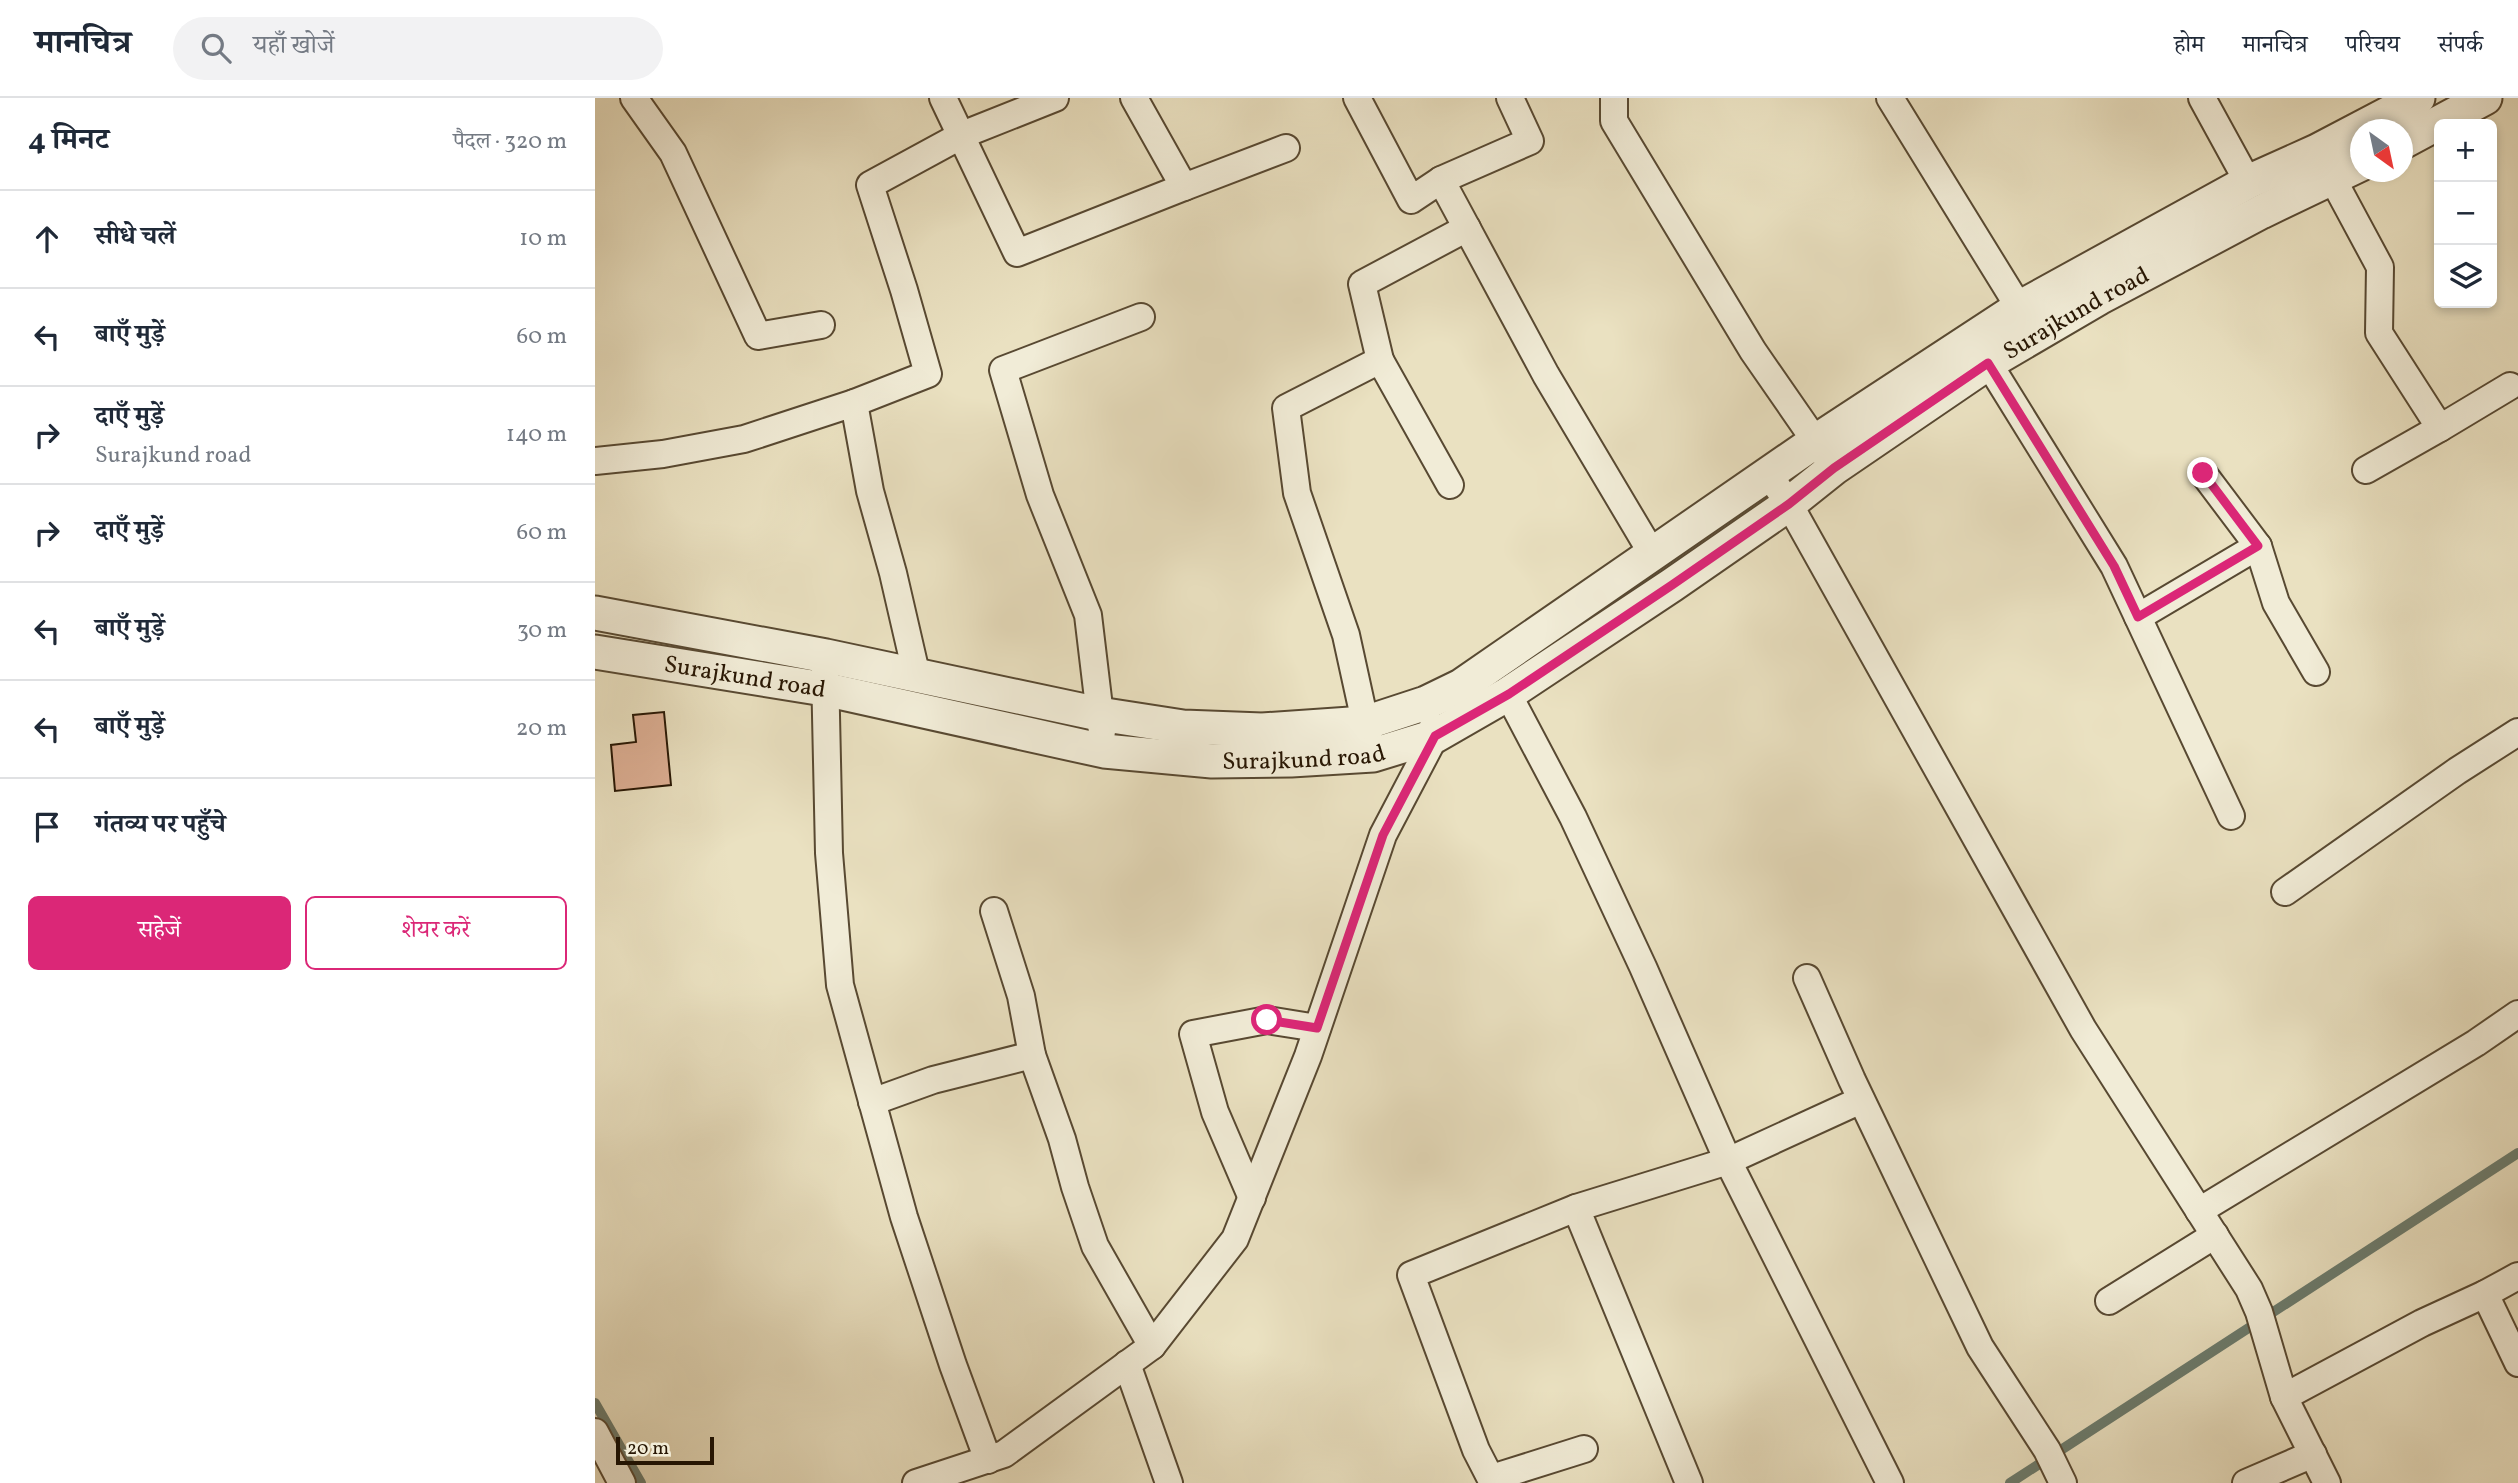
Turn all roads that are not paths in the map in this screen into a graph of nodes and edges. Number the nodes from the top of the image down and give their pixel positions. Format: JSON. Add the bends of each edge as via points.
{"nodes":[{"id":1,"x":634,"y":98,"type":"edge"},
{"id":2,"x":943,"y":98,"type":"edge"},
{"id":3,"x":1055,"y":98,"type":"edge"},
{"id":4,"x":1134,"y":98,"type":"edge"},
{"id":5,"x":1357,"y":98,"type":"edge"},
{"id":6,"x":1510,"y":98,"type":"edge"},
{"id":7,"x":1614,"y":98,"type":"edge"},
{"id":8,"x":1890,"y":98,"type":"edge"},
{"id":9,"x":2202,"y":98,"type":"edge"},
{"id":10,"x":2419,"y":98,"type":"edge"},
{"id":11,"x":2485,"y":98,"type":"edge"},
{"id":12,"x":2443,"y":108,"type":"edge"},
{"id":13,"x":2413,"y":134,"type":"edge"},
{"id":14,"x":962,"y":135,"type":"junction"},
{"id":15,"x":1286,"y":148,"type":"dead end"},
{"id":16,"x":2337,"y":164,"type":"edge"},
{"id":17,"x":1441,"y":180,"type":"junction"},
{"id":18,"x":1184,"y":187,"type":"junction"},
{"id":19,"x":2254,"y":197,"type":"junction"},
{"id":20,"x":1467,"y":228,"type":"junction"},
{"id":21,"x":1141,"y":317,"type":"dead end"},
{"id":22,"x":2028,"y":321,"type":"junction"},
{"id":23,"x":821,"y":325,"type":"dead end"},
{"id":24,"x":1981,"y":351,"type":"junction"},
{"id":25,"x":1380,"y":360,"type":"junction"},
{"id":26,"x":2510,"y":386,"type":"dead end"},
{"id":27,"x":854,"y":403,"type":"junction"},
{"id":28,"x":2440,"y":428,"type":"junction"},
{"id":29,"x":1816,"y":441,"type":"junction"},
{"id":30,"x":595,"y":461,"type":"edge"},
{"id":31,"x":1834,"y":468,"type":"junction"},
{"id":32,"x":2367,"y":470,"type":"dead end"},
{"id":33,"x":2203,"y":473,"type":"dead end"},
{"id":34,"x":1769,"y":475,"type":"junction"},
{"id":35,"x":1450,"y":485,"type":"dead end"},
{"id":36,"x":1789,"y":504,"type":"junction"},
{"id":37,"x":2258,"y":546,"type":"junction"},
{"id":38,"x":1653,"y":555,"type":"junction"},
{"id":39,"x":595,"y":613,"type":"edge"},
{"id":40,"x":2138,"y":617,"type":"junction"},
{"id":41,"x":595,"y":652,"type":"edge"},
{"id":42,"x":826,"y":656,"type":"junction"},
{"id":43,"x":1491,"y":666,"type":"junction"},
{"id":44,"x":2316,"y":672,"type":"dead end"},
{"id":45,"x":917,"y":677,"type":"junction"},
{"id":46,"x":824,"y":689,"type":"junction"},
{"id":47,"x":1509,"y":694,"type":"junction"},
{"id":48,"x":1426,"y":703,"type":"junction"},
{"id":49,"x":1099,"y":714,"type":"junction"},
{"id":50,"x":2518,"y":733,"type":"edge"},
{"id":51,"x":1435,"y":736,"type":"junction"},
{"id":52,"x":1369,"y":739,"type":"junction"},
{"id":53,"x":1104,"y":751,"type":"junction"},
{"id":54,"x":2231,"y":816,"type":"dead end"},
{"id":55,"x":2284,"y":892,"type":"dead end"},
{"id":56,"x":994,"y":911,"type":"dead end"},
{"id":57,"x":1807,"y":978,"type":"dead end"},
{"id":58,"x":2518,"y":1014,"type":"edge"},
{"id":59,"x":1317,"y":1028,"type":"junction"},
{"id":60,"x":1032,"y":1055,"type":"junction"},
{"id":61,"x":1861,"y":1100,"type":"junction"},
{"id":62,"x":872,"y":1102,"type":"junction"},
{"id":63,"x":1728,"y":1161,"type":"junction"},
{"id":64,"x":1252,"y":1198,"type":"junction"},
{"id":65,"x":1576,"y":1208,"type":"junction"},
{"id":66,"x":2199,"y":1211,"type":"junction"},
{"id":67,"x":2215,"y":1235,"type":"junction"},
{"id":68,"x":2518,"y":1276,"type":"edge"},
{"id":69,"x":2485,"y":1294,"type":"junction"},
{"id":70,"x":2109,"y":1301,"type":"dead end"},
{"id":71,"x":1152,"y":1346,"type":"junction"},
{"id":72,"x":2518,"y":1363,"type":"edge"},
{"id":73,"x":1127,"y":1364,"type":"junction"},
{"id":74,"x":2284,"y":1397,"type":"junction"},
{"id":75,"x":595,"y":1432,"type":"edge"},
{"id":76,"x":1584,"y":1448,"type":"dead end"},
{"id":77,"x":2313,"y":1454,"type":"junction"},
{"id":78,"x":989,"y":1460,"type":"junction"},
{"id":79,"x":2056,"y":1468,"type":"edge"},
{"id":80,"x":1493,"y":1481,"type":"edge"},
{"id":81,"x":622,"y":1483,"type":"edge"},
{"id":82,"x":916,"y":1483,"type":"edge"},
{"id":83,"x":1169,"y":1483,"type":"edge"},
{"id":84,"x":1689,"y":1483,"type":"edge"},
{"id":85,"x":1890,"y":1483,"type":"edge"},
{"id":86,"x":2246,"y":1483,"type":"edge"},
{"id":87,"x":2327,"y":1483,"type":"edge"}],
"edges":[{"from":1,"to":23,"type":"street","via":[[673,153],[758,337]]},
{"from":2,"to":14,"type":"street"},
{"from":3,"to":14,"type":"street"},
{"from":4,"to":18,"type":"street"},
{"from":5,"to":17,"type":"street","via":[[1411,200]]},
{"from":6,"to":17,"type":"street","via":[[1530,141]]},
{"from":7,"to":29,"type":"street","via":[[1614,121],[1753,351]]},
{"from":8,"to":22,"type":"street"},
{"from":9,"to":19,"type":"street"},
{"from":10,"to":16,"type":"street","name":"Surajkund road"},
{"from":11,"to":12,"type":"street"},
{"from":12,"to":13,"type":"street"},
{"from":14,"to":18,"type":"street","via":[[1017,253]]},
{"from":14,"to":27,"type":"street","via":[[870,186],[928,374]]},
{"from":15,"to":18,"type":"street"},
{"from":16,"to":19,"type":"street","name":"Surajkund road"},
{"from":16,"to":28,"type":"street","via":[[2380,267],[2379,333]]},
{"from":17,"to":20,"type":"street"},
{"from":19,"to":22,"type":"street","name":"Surajkund road","via":[[2099,298]]},
{"from":20,"to":25,"type":"street","via":[[1363,284]]},
{"from":20,"to":38,"type":"street","via":[[1546,375]]},
{"from":21,"to":49,"type":"street","via":[[1003,370],[1040,495],[1088,615]]},
{"from":22,"to":24,"type":"street","name":"Surajkund road"},
{"from":24,"to":29,"type":"street"},
{"from":24,"to":31,"type":"street","name":"Surajkund road"},
{"from":24,"to":40,"type":"street","via":[[2114,566]]},
{"from":25,"to":35,"type":"street"},
{"from":25,"to":52,"type":"street","via":[[1286,408],[1297,493],[1346,635]]},
{"from":26,"to":28,"type":"street"},
{"from":27,"to":30,"type":"street","via":[[744,439]]},
{"from":27,"to":45,"type":"street","via":[[870,491]]},
{"from":28,"to":32,"type":"street"},
{"from":29,"to":31,"type":"street"},
{"from":29,"to":34,"type":"street"},
{"from":31,"to":36,"type":"street","name":"Surajkund road"},
{"from":33,"to":37,"type":"street"},
{"from":34,"to":36,"type":"street"},
{"from":34,"to":38,"type":"street"},
{"from":36,"to":47,"type":"street","name":"Surajkund road"},
{"from":36,"to":66,"type":"street","via":[[2083,1029]]},
{"from":37,"to":40,"type":"street"},
{"from":37,"to":44,"type":"street","via":[[2276,603]]},
{"from":38,"to":43,"type":"street"},
{"from":39,"to":42,"type":"street"},
{"from":40,"to":54,"type":"street"},
{"from":41,"to":46,"type":"street","name":"Surajkund road"},
{"from":42,"to":45,"type":"street"},
{"from":42,"to":46,"type":"street"},
{"from":43,"to":47,"type":"street"},
{"from":43,"to":48,"type":"street"},
{"from":45,"to":49,"type":"street"},
{"from":46,"to":53,"type":"street","name":"Surajkund road"},
{"from":46,"to":62,"type":"street","via":[[829,853],[840,985]]},
{"from":47,"to":51,"type":"street","name":"Surajkund road"},
{"from":47,"to":63,"type":"street","via":[[1573,817]]},
{"from":48,"to":51,"type":"street"},
{"from":48,"to":52,"type":"street"},
{"from":49,"to":52,"type":"street","via":[[1183,727]]},
{"from":49,"to":53,"type":"street"},
{"from":50,"to":55,"type":"street"},
{"from":51,"to":52,"type":"street","name":"Surajkund road"},
{"from":51,"to":59,"type":"street","via":[[1383,835]]},
{"from":52,"to":53,"type":"street","name":"Surajkund road","via":[[1291,760],[1212,761]]},
{"from":56,"to":60,"type":"street","via":[[1021,996]]},
{"from":57,"to":61,"type":"street"},
{"from":58,"to":66,"type":"street"},
{"from":59,"to":64,"type":"street"},
{"from":59,"to":64,"type":"street","via":[[1267,1020],[1193,1034],[1215,1112]]},
{"from":60,"to":62,"type":"street","via":[[933,1080]]},
{"from":60,"to":71,"type":"street","via":[[1095,1246]]},
{"from":61,"to":63,"type":"street"},
{"from":61,"to":79,"type":"street","via":[[1979,1347]]},
{"from":62,"to":78,"type":"street","via":[[912,1241]]},
{"from":63,"to":65,"type":"street"},
{"from":63,"to":85,"type":"street"},
{"from":64,"to":71,"type":"street","via":[[1235,1240]]},
{"from":65,"to":80,"type":"street","via":[[1411,1275],[1476,1450]]},
{"from":65,"to":84,"type":"street"},
{"from":66,"to":67,"type":"street"},
{"from":67,"to":70,"type":"street"},
{"from":67,"to":74,"type":"street","via":[[2249,1289]]},
{"from":68,"to":69,"type":"street"},
{"from":69,"to":72,"type":"street"},
{"from":69,"to":74,"type":"street"},
{"from":71,"to":73,"type":"street"},
{"from":73,"to":78,"type":"street","via":[[1004,1454]]},
{"from":73,"to":83,"type":"street"},
{"from":74,"to":77,"type":"street"},
{"from":75,"to":81,"type":"street"},
{"from":76,"to":80,"type":"street"},
{"from":77,"to":86,"type":"street"},
{"from":77,"to":87,"type":"street"},
{"from":78,"to":82,"type":"street"}]}
